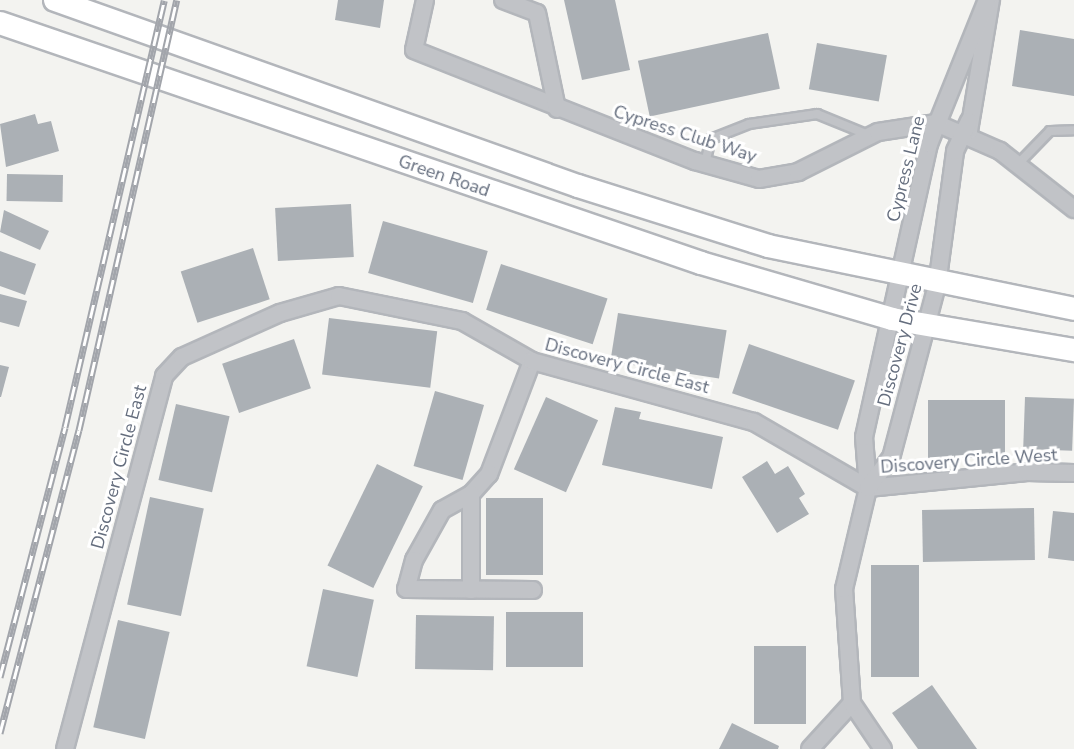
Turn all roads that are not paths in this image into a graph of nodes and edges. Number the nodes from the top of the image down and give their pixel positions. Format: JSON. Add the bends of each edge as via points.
{"nodes":[{"id":1,"x":55,"y":0,"type":"edge"},
{"id":2,"x":425,"y":0,"type":"edge"},
{"id":3,"x":503,"y":0,"type":"edge"},
{"id":4,"x":989,"y":0,"type":"edge"},
{"id":5,"x":0,"y":23,"type":"edge"},
{"id":6,"x":557,"y":109,"type":"junction"},
{"id":7,"x":936,"y":123,"type":"junction"},
{"id":8,"x":966,"y":130,"type":"junction"},
{"id":9,"x":1074,"y":130,"type":"edge"},
{"id":10,"x":872,"y":136,"type":"junction"},
{"id":11,"x":705,"y":164,"type":"junction"},
{"id":12,"x":1016,"y":166,"type":"junction"},
{"id":13,"x":1074,"y":209,"type":"edge"},
{"id":14,"x":901,"y":278,"type":"junction"},
{"id":15,"x":937,"y":285,"type":"junction"},
{"id":16,"x":1074,"y":309,"type":"edge"},
{"id":17,"x":892,"y":319,"type":"junction"},
{"id":18,"x":923,"y":324,"type":"junction"},
{"id":19,"x":1074,"y":350,"type":"edge"},
{"id":20,"x":532,"y":361,"type":"junction"},
{"id":21,"x":1074,"y":473,"type":"edge"},
{"id":22,"x":868,"y":488,"type":"junction"},
{"id":23,"x":471,"y":494,"type":"junction"},
{"id":24,"x":471,"y":590,"type":"junction"},
{"id":25,"x":533,"y":590,"type":"dead end"},
{"id":26,"x":852,"y":703,"type":"junction"},
{"id":27,"x":65,"y":749,"type":"edge"},
{"id":28,"x":810,"y":749,"type":"edge"},
{"id":29,"x":883,"y":749,"type":"edge"}],
"edges":[{"from":1,"to":14,"type":"main road","name":"Green Road","via":[[578,186],[768,246]]},
{"from":2,"to":6,"type":"street","name":"Cypress Club Way","via":[[414,50]]},
{"from":3,"to":6,"type":"street","via":[[537,13]]},
{"from":4,"to":7,"type":"street","name":"Cypress Lane"},
{"from":4,"to":8,"type":"street","name":"Cypress Lane"},
{"from":5,"to":17,"type":"main road","name":"Green Road","via":[[701,263]]},
{"from":6,"to":11,"type":"street","name":"Cypress Club Way"},
{"from":7,"to":8,"type":"street"},
{"from":7,"to":10,"type":"street","name":"Cypress Club Way"},
{"from":7,"to":14,"type":"street","name":"Cypress Lane"},
{"from":8,"to":12,"type":"street"},
{"from":8,"to":15,"type":"street","name":"Discovery Drive","via":[[949,204]]},
{"from":9,"to":12,"type":"lane","via":[[1050,131]]},
{"from":10,"to":11,"type":"street","name":"Cypress Club Way","via":[[798,172],[759,179]]},
{"from":10,"to":11,"type":"lane","via":[[817,114],[749,124],[711,139]]},
{"from":12,"to":13,"type":"street"},
{"from":14,"to":15,"type":"main road","name":"Green Road"},
{"from":14,"to":17,"type":"street","name":"Cypress Lane"},
{"from":15,"to":16,"type":"main road","name":"Green Road"},
{"from":15,"to":18,"type":"street","name":"Discovery Drive"},
{"from":17,"to":18,"type":"main road","name":"Green Road"},
{"from":17,"to":22,"type":"street","name":"Discovery Drive","via":[[864,437]]},
{"from":18,"to":19,"type":"main road","name":"Green Road"},
{"from":18,"to":22,"type":"street","name":"Discovery Drive","via":[[891,459]]},
{"from":20,"to":22,"type":"street","name":"Discovery Circle East","via":[[754,422]]},
{"from":20,"to":23,"type":"street","via":[[489,474]]},
{"from":20,"to":27,"type":"street","name":"Discovery Circle East","via":[[462,321],[339,296],[280,313],[182,357],[164,376]]},
{"from":21,"to":22,"type":"street","name":"Discovery Circle West","via":[[1027,472]]},
{"from":22,"to":26,"type":"street","name":"Discovery Drive","via":[[844,589]]},
{"from":23,"to":24,"type":"street"},
{"from":23,"to":24,"type":"street","via":[[442,510],[414,560],[406,589]]},
{"from":24,"to":25,"type":"street"},
{"from":26,"to":28,"type":"street"},
{"from":26,"to":29,"type":"street"}]}
